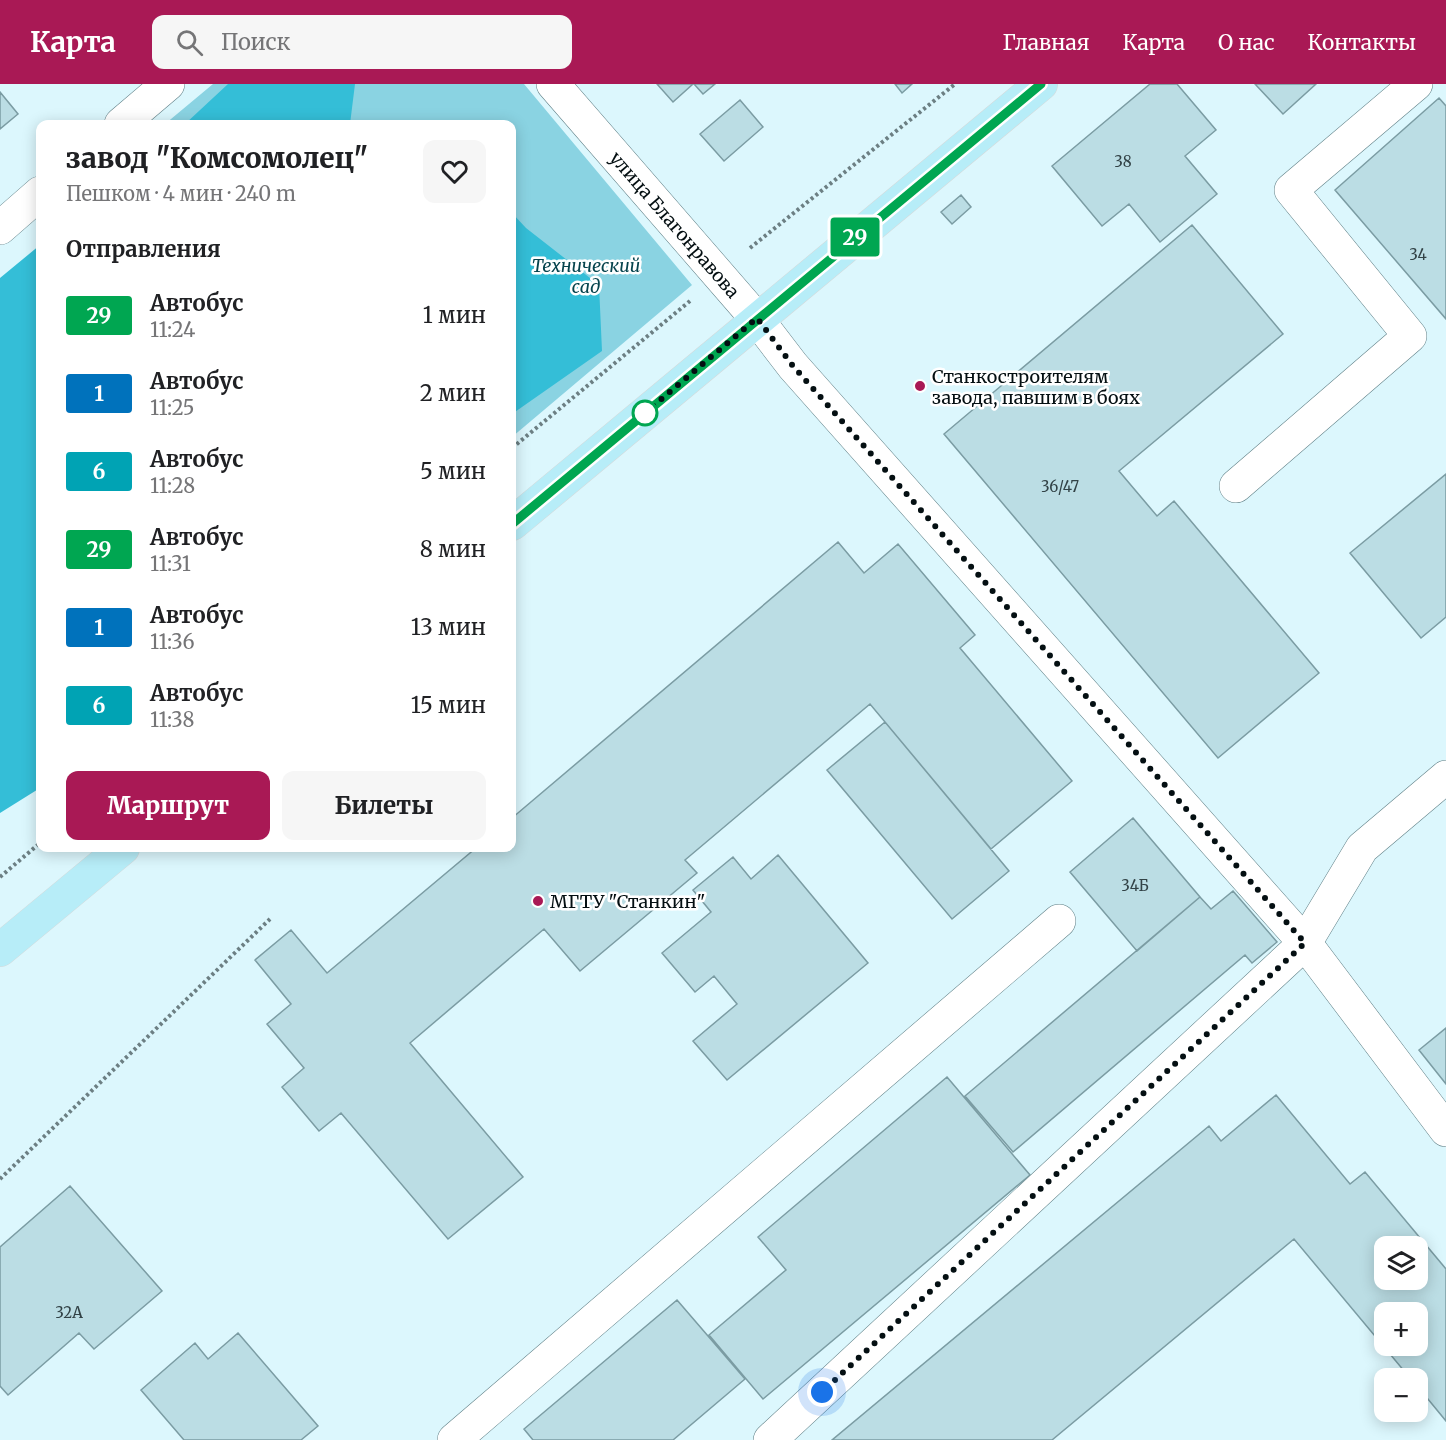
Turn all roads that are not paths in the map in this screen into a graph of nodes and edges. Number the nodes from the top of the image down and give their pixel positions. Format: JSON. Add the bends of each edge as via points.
{"nodes":[{"id":1,"x":168,"y":84,"type":"edge"},
{"id":2,"x":553,"y":84,"type":"edge"},
{"id":3,"x":1041,"y":84,"type":"edge"},
{"id":4,"x":1416,"y":84,"type":"edge"},
{"id":5,"x":126,"y":120,"type":"edge"},
{"id":6,"x":36,"y":196,"type":"edge"},
{"id":7,"x":0,"y":228,"type":"edge"},
{"id":8,"x":757,"y":318,"type":"junction"},
{"id":9,"x":1236,"y":486,"type":"dead end"},
{"id":10,"x":516,"y":521,"type":"edge"},
{"id":11,"x":1446,"y":777,"type":"edge"},
{"id":12,"x":118,"y":852,"type":"edge"},
{"id":13,"x":1059,"y":921,"type":"dead end"},
{"id":14,"x":1305,"y":943,"type":"junction"},
{"id":15,"x":0,"y":950,"type":"edge"},
{"id":16,"x":1446,"y":1130,"type":"edge"},
{"id":17,"x":454,"y":1440,"type":"edge"},
{"id":18,"x":770,"y":1440,"type":"edge"}],
"edges":[{"from":1,"to":5,"type":"street"},
{"from":2,"to":8,"type":"street","name":"улица Благонравова"},
{"from":3,"to":8,"type":"main road"},
{"from":4,"to":9,"type":"street","via":[[1291,190],[1410,336]]},
{"from":6,"to":7,"type":"street"},
{"from":8,"to":10,"type":"main road"},
{"from":8,"to":14,"type":"street","name":"улица Благонравова","via":[[793,366]]},
{"from":11,"to":14,"type":"street","via":[[1362,849]]},
{"from":12,"to":15,"type":"main road"},
{"from":13,"to":17,"type":"street"},
{"from":14,"to":16,"type":"street","name":"улица Благонравова"},
{"from":14,"to":18,"type":"street"}]}
